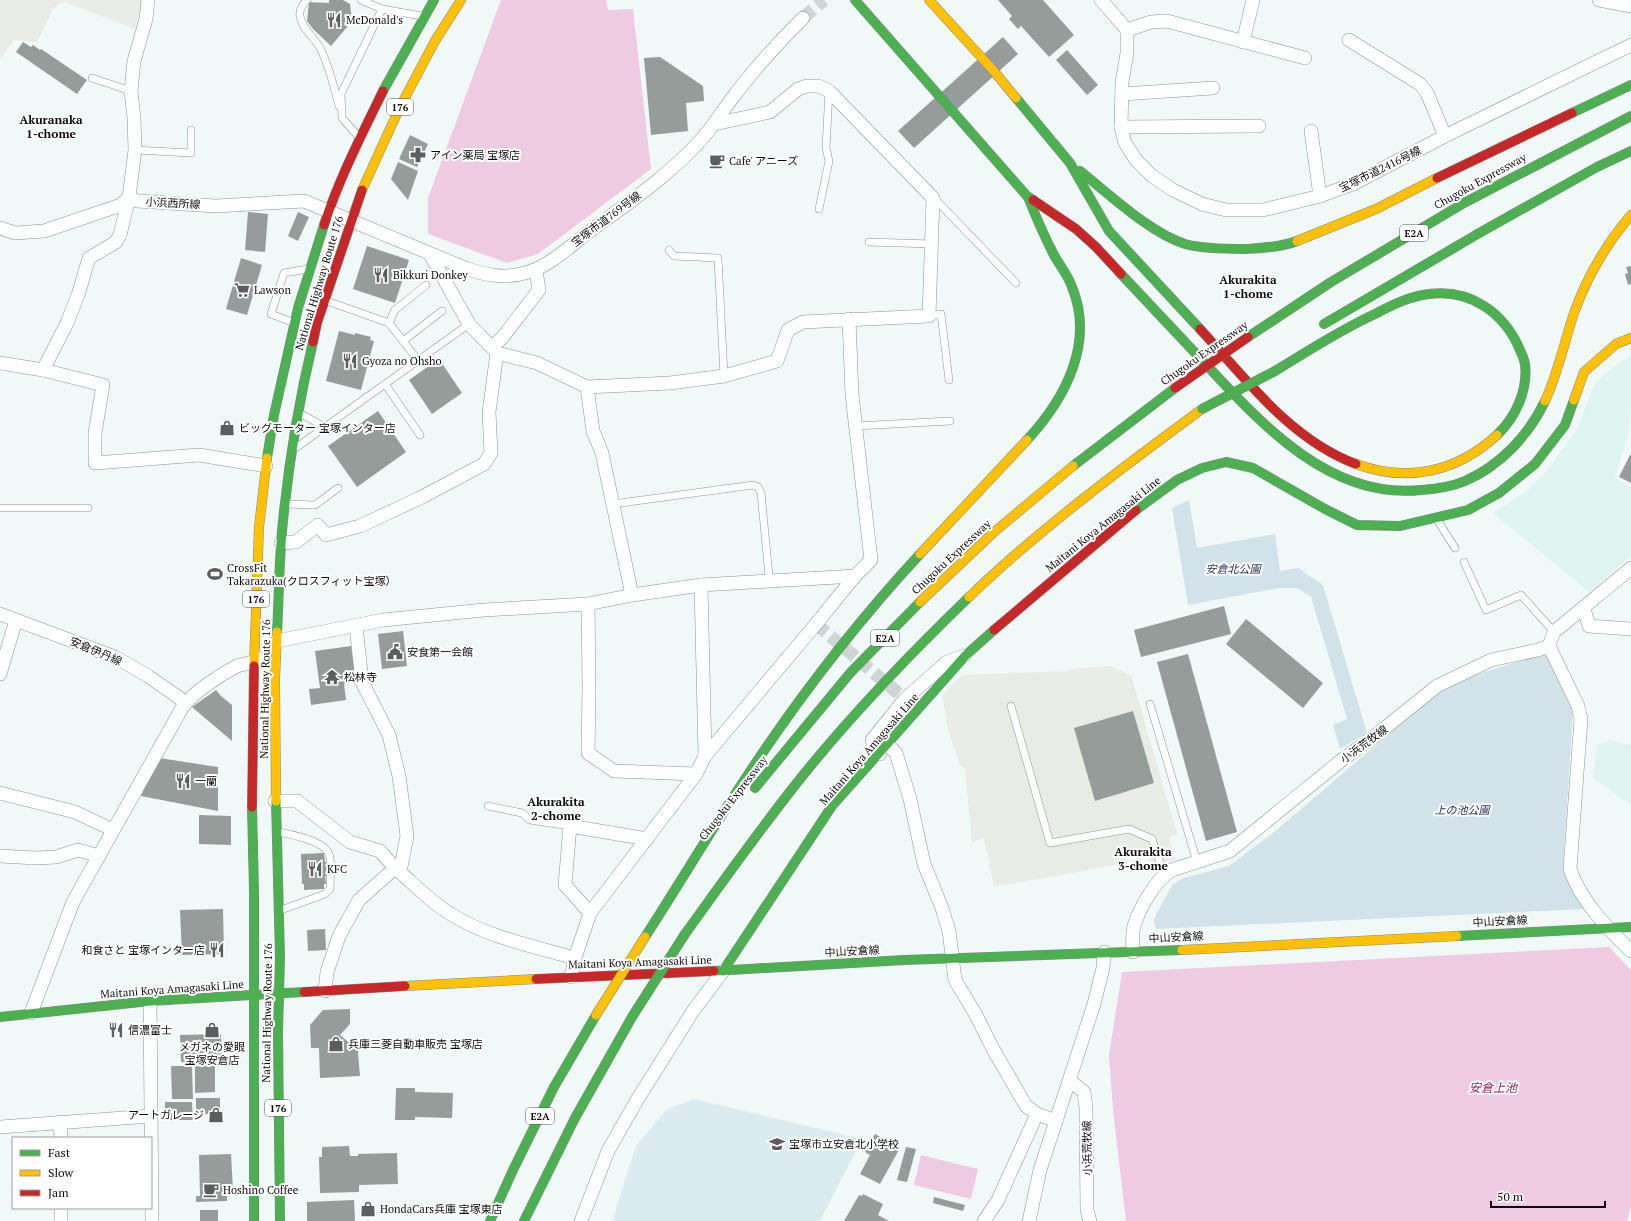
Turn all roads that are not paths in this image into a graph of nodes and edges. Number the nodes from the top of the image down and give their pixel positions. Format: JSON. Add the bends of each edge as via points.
{"nodes":[{"id":1,"x":148,"y":0,"type":"edge"},
{"id":2,"x":307,"y":0,"type":"edge"},
{"id":3,"x":362,"y":0,"type":"edge"},
{"id":4,"x":434,"y":0,"type":"edge"},
{"id":5,"x":461,"y":0,"type":"edge"},
{"id":6,"x":855,"y":0,"type":"edge"},
{"id":7,"x":929,"y":0,"type":"edge"},
{"id":8,"x":1102,"y":0,"type":"edge"},
{"id":9,"x":1253,"y":0,"type":"edge"},
{"id":10,"x":1599,"y":0,"type":"edge"},
{"id":11,"x":1631,"y":6,"type":"edge"},
{"id":12,"x":382,"y":9,"type":"junction"},
{"id":13,"x":425,"y":16,"type":"junction"},
{"id":14,"x":803,"y":18,"type":"tunnel mouth"},
{"id":15,"x":1127,"y":30,"type":"junction"},
{"id":16,"x":1349,"y":40,"type":"dead end"},
{"id":17,"x":1243,"y":42,"type":"junction"},
{"id":18,"x":1631,"y":45,"type":"edge"},
{"id":19,"x":1305,"y":58,"type":"dead end"},
{"id":20,"x":92,"y":78,"type":"dead end"},
{"id":21,"x":1631,"y":85,"type":"edge"},
{"id":22,"x":1213,"y":88,"type":"dead end"},
{"id":23,"x":131,"y":91,"type":"junction"},
{"id":24,"x":829,"y":91,"type":"junction"},
{"id":25,"x":1122,"y":94,"type":"junction"},
{"id":26,"x":1631,"y":116,"type":"edge"},
{"id":27,"x":342,"y":118,"type":"junction"},
{"id":28,"x":714,"y":124,"type":"junction"},
{"id":29,"x":1259,"y":126,"type":"dead end"},
{"id":30,"x":1121,"y":127,"type":"junction"},
{"id":31,"x":191,"y":130,"type":"dead end"},
{"id":32,"x":1311,"y":131,"type":"dead end"},
{"id":33,"x":1445,"y":136,"type":"junction"},
{"id":34,"x":360,"y":138,"type":"junction"},
{"id":35,"x":135,"y":150,"type":"junction"},
{"id":36,"x":1631,"y":151,"type":"edge"},
{"id":37,"x":1070,"y":163,"type":"junction"},
{"id":38,"x":1027,"y":196,"type":"junction"},
{"id":39,"x":1320,"y":196,"type":"junction"},
{"id":40,"x":129,"y":197,"type":"junction"},
{"id":41,"x":934,"y":198,"type":"junction"},
{"id":42,"x":819,"y":210,"type":"dead end"},
{"id":43,"x":330,"y":211,"type":"junction"},
{"id":44,"x":1631,"y":215,"type":"edge"},
{"id":45,"x":351,"y":220,"type":"junction"},
{"id":46,"x":0,"y":231,"type":"edge"},
{"id":47,"x":869,"y":242,"type":"dead end"},
{"id":48,"x":932,"y":244,"type":"junction"},
{"id":49,"x":668,"y":250,"type":"dead end"},
{"id":50,"x":430,"y":254,"type":"junction"},
{"id":51,"x":310,"y":268,"type":"junction"},
{"id":52,"x":536,"y":270,"type":"junction"},
{"id":53,"x":1016,"y":283,"type":"dead end"},
{"id":54,"x":426,"y":284,"type":"dead end"},
{"id":55,"x":325,"y":300,"type":"junction"},
{"id":56,"x":442,"y":310,"type":"dead end"},
{"id":57,"x":929,"y":316,"type":"junction"},
{"id":58,"x":850,"y":319,"type":"junction"},
{"id":59,"x":294,"y":322,"type":"junction"},
{"id":60,"x":389,"y":322,"type":"junction"},
{"id":61,"x":469,"y":324,"type":"junction"},
{"id":62,"x":1313,"y":332,"type":"dead end"},
{"id":63,"x":1631,"y":338,"type":"edge"},
{"id":64,"x":403,"y":341,"type":"junction"},
{"id":65,"x":495,"y":350,"type":"junction"},
{"id":66,"x":418,"y":360,"type":"junction"},
{"id":67,"x":0,"y":363,"type":"edge"},
{"id":68,"x":43,"y":370,"type":"junction"},
{"id":69,"x":1250,"y":374,"type":"dead end"},
{"id":70,"x":724,"y":376,"type":"junction"},
{"id":71,"x":948,"y":380,"type":"dead end"},
{"id":72,"x":385,"y":384,"type":"junction"},
{"id":73,"x":588,"y":387,"type":"junction"},
{"id":74,"x":1202,"y":409,"type":"junction"},
{"id":75,"x":298,"y":413,"type":"junction"},
{"id":76,"x":950,"y":421,"type":"dead end"},
{"id":77,"x":855,"y":426,"type":"junction"},
{"id":78,"x":325,"y":427,"type":"junction"},
{"id":79,"x":420,"y":435,"type":"dead end"},
{"id":80,"x":292,"y":451,"type":"junction"},
{"id":81,"x":266,"y":466,"type":"junction"},
{"id":82,"x":338,"y":488,"type":"dead end"},
{"id":83,"x":285,"y":504,"type":"junction"},
{"id":84,"x":613,"y":504,"type":"junction"},
{"id":85,"x":0,"y":508,"type":"edge"},
{"id":86,"x":88,"y":508,"type":"dead end"},
{"id":87,"x":1436,"y":518,"type":"junction"},
{"id":88,"x":281,"y":543,"type":"junction"},
{"id":89,"x":1455,"y":548,"type":"dead end"},
{"id":90,"x":1464,"y":562,"type":"dead end"},
{"id":91,"x":1631,"y":568,"type":"edge"},
{"id":92,"x":769,"y":576,"type":"dead end"},
{"id":93,"x":855,"y":576,"type":"junction"},
{"id":94,"x":701,"y":585,"type":"junction"},
{"id":95,"x":632,"y":595,"type":"junction"},
{"id":96,"x":588,"y":604,"type":"junction"},
{"id":97,"x":1584,"y":609,"type":"junction"},
{"id":98,"x":0,"y":614,"type":"edge"},
{"id":99,"x":16,"y":620,"type":"junction"},
{"id":100,"x":356,"y":626,"type":"junction"},
{"id":101,"x":1631,"y":629,"type":"edge"},
{"id":102,"x":1554,"y":632,"type":"junction"},
{"id":103,"x":277,"y":641,"type":"junction"},
{"id":104,"x":1549,"y":646,"type":"junction"},
{"id":105,"x":966,"y":656,"type":"joint"},
{"id":106,"x":254,"y":662,"type":"junction"},
{"id":107,"x":0,"y":674,"type":"edge"},
{"id":108,"x":185,"y":702,"type":"junction"},
{"id":109,"x":1150,"y":704,"type":"dead end"},
{"id":110,"x":1011,"y":706,"type":"dead end"},
{"id":111,"x":884,"y":750,"type":"junction"},
{"id":112,"x":705,"y":756,"type":"junction"},
{"id":113,"x":696,"y":774,"type":"junction"},
{"id":114,"x":0,"y":793,"type":"edge"},
{"id":115,"x":749,"y":797,"type":"dead end"},
{"id":116,"x":275,"y":801,"type":"junction"},
{"id":117,"x":488,"y":806,"type":"dead end"},
{"id":118,"x":570,"y":826,"type":"junction"},
{"id":119,"x":725,"y":826,"type":"dead end"},
{"id":120,"x":113,"y":830,"type":"junction"},
{"id":121,"x":276,"y":832,"type":"junction"},
{"id":122,"x":647,"y":839,"type":"junction"},
{"id":123,"x":0,"y":856,"type":"edge"},
{"id":124,"x":98,"y":856,"type":"junction"},
{"id":125,"x":1197,"y":862,"type":"junction"},
{"id":126,"x":398,"y":870,"type":"junction"},
{"id":127,"x":1164,"y":875,"type":"junction"},
{"id":128,"x":279,"y":910,"type":"junction"},
{"id":129,"x":590,"y":913,"type":"junction"},
{"id":130,"x":1631,"y":927,"type":"edge"},
{"id":131,"x":1607,"y":928,"type":"junction"},
{"id":132,"x":645,"y":937,"type":"junction"},
{"id":133,"x":1631,"y":951,"type":"edge"},
{"id":134,"x":1104,"y":952,"type":"junction"},
{"id":135,"x":1134,"y":952,"type":"junction"},
{"id":136,"x":574,"y":958,"type":"junction"},
{"id":137,"x":951,"y":958,"type":"junction"},
{"id":138,"x":723,"y":971,"type":"junction"},
{"id":139,"x":571,"y":977,"type":"junction"},
{"id":140,"x":325,"y":991,"type":"junction"},
{"id":141,"x":279,"y":994,"type":"junction"},
{"id":142,"x":253,"y":996,"type":"junction"},
{"id":143,"x":150,"y":1001,"type":"junction"},
{"id":144,"x":31,"y":1013,"type":"junction"},
{"id":145,"x":0,"y":1017,"type":"edge"},
{"id":146,"x":1070,"y":1081,"type":"junction"},
{"id":147,"x":1037,"y":1114,"type":"junction"},
{"id":148,"x":151,"y":1116,"type":"junction"},
{"id":149,"x":1056,"y":1120,"type":"junction"},
{"id":150,"x":60,"y":1122,"type":"junction"},
{"id":151,"x":0,"y":1127,"type":"edge"},
{"id":152,"x":60,"y":1137,"type":"edge"},
{"id":153,"x":151,"y":1137,"type":"edge"},
{"id":154,"x":61,"y":1209,"type":"edge"},
{"id":155,"x":152,"y":1209,"type":"edge"},
{"id":156,"x":61,"y":1221,"type":"edge"},
{"id":157,"x":152,"y":1221,"type":"edge"},
{"id":158,"x":254,"y":1221,"type":"edge"},
{"id":159,"x":280,"y":1221,"type":"edge"},
{"id":160,"x":490,"y":1221,"type":"edge"},
{"id":161,"x":524,"y":1221,"type":"edge"},
{"id":162,"x":581,"y":1221,"type":"edge"},
{"id":163,"x":984,"y":1221,"type":"edge"},
{"id":164,"x":1029,"y":1221,"type":"edge"},
{"id":165,"x":1090,"y":1221,"type":"edge"}],
"edges":[{"from":1,"to":23,"type":"street","via":[[146,19],[134,61]]},
{"from":2,"to":27,"type":"lane","via":[[299,15],[302,25],[324,55]]},
{"from":3,"to":12,"type":"lane"},
{"from":4,"to":13,"type":"main road","name":"National Highway Route 176","number":"176"},
{"from":5,"to":45,"type":"main road","name":"National Highway Route 176","number":"176","via":[[400,107]]},
{"from":6,"to":38,"type":"main road"},
{"from":7,"to":37,"type":"main road","via":[[992,69]]},
{"from":8,"to":15,"type":"street"},
{"from":9,"to":17,"type":"street"},
{"from":10,"to":11,"type":"street"},
{"from":12,"to":13,"type":"lane"},
{"from":12,"to":27,"type":"lane","via":[[341,94]]},
{"from":13,"to":34,"type":"main road","name":"National Highway Route 176","number":"176","via":[[386,84]]},
{"from":14,"to":28,"type":"street","name":"宝塚市道769号線","via":[[756,67]]},
{"from":15,"to":17,"type":"street","via":[[1150,22],[1168,21]]},
{"from":15,"to":25,"type":"street","name":"宝塚市道2416号線"},
{"from":16,"to":33,"type":"street","via":[[1420,84]]},
{"from":17,"to":19,"type":"street"},
{"from":18,"to":33,"type":"street","name":"宝塚市道2416号線"},
{"from":20,"to":23,"type":"lane"},
{"from":21,"to":37,"type":"main road","via":[[1376,209],[1292,243],[1260,248],[1234,249],[1186,244],[1166,236],[1129,211]]},
{"from":22,"to":25,"type":"street"},
{"from":23,"to":35,"type":"street"},
{"from":24,"to":28,"type":"street","via":[[818,86],[807,86],[798,89],[770,112]]},
{"from":24,"to":41,"type":"street"},
{"from":24,"to":42,"type":"lane","via":[[826,148],[830,161]]},
{"from":25,"to":30,"type":"street","name":"宝塚市道2416号線"},
{"from":26,"to":115,"type":"main road","name":"Chugoku Expressway","number":"E2A","bridge":true,"via":[[1464,203],[1331,282],[1175,388],[1082,458],[993,533],[851,672]]},
{"from":27,"to":34,"type":"lane"},
{"from":28,"to":52,"type":"street","name":"宝塚市道769号線","via":[[685,156],[651,185]]},
{"from":29,"to":30,"type":"street"},
{"from":30,"to":39,"type":"street","name":"宝塚市道2416号線","via":[[1136,160],[1152,176],[1202,204],[1226,210],[1263,210]]},
{"from":31,"to":35,"type":"lane","via":[[191,153]]},
{"from":32,"to":39,"type":"street"},
{"from":33,"to":39,"type":"street","name":"宝塚市道2416号線","via":[[1352,184]]},
{"from":34,"to":43,"type":"main road","name":"National Highway Route 176","number":"176"},
{"from":35,"to":40,"type":"street"},
{"from":36,"to":62,"type":"main road","via":[[1597,167],[1481,232]]},
{"from":37,"to":74,"type":"main road","bridge":true,"via":[[1110,231],[1273,408],[1313,441],[1350,462],[1393,473],[1436,471],[1475,454],[1495,439],[1509,422],[1519,404],[1525,382],[1525,364],[1516,339],[1506,324],[1486,306],[1447,294],[1428,294],[1402,300],[1355,323],[1275,371]]},
{"from":38,"to":44,"type":"main road","via":[[1076,229],[1096,247],[1251,413],[1297,452],[1317,466],[1370,488],[1411,492],[1451,486],[1470,479],[1504,456],[1525,434],[1549,392],[1584,286],[1612,239]]},
{"from":38,"to":132,"type":"main road","via":[[1073,288],[1081,320],[1079,354],[1059,402],[1044,422],[861,621],[749,773]]},
{"from":40,"to":43,"type":"street","name":"小浜西所線","via":[[137,201],[216,206],[304,201]]},
{"from":40,"to":46,"type":"street","via":[[121,205],[44,231]]},
{"from":40,"to":68,"type":"street","via":[[120,235],[116,242],[89,258],[67,323]]},
{"from":41,"to":48,"type":"street"},
{"from":41,"to":53,"type":"lane"},
{"from":43,"to":45,"type":"street","name":"小浜西所線"},
{"from":43,"to":51,"type":"main road","name":"National Highway Route 176","number":"176"},
{"from":45,"to":50,"type":"street","name":"宝塚市道769号線"},
{"from":45,"to":55,"type":"main road","name":"National Highway Route 176","number":"176"},
{"from":47,"to":48,"type":"lane"},
{"from":48,"to":57,"type":"street"},
{"from":49,"to":70,"type":"lane","via":[[674,256],[718,258]]},
{"from":50,"to":52,"type":"street","name":"宝塚市道769号線","via":[[487,275],[512,276]]},
{"from":50,"to":61,"type":"street"},
{"from":51,"to":59,"type":"main road","name":"National Highway Route 176","number":"176"},
{"from":51,"to":59,"type":"lane","via":[[284,273],[271,314]]},
{"from":52,"to":65,"type":"street","via":[[539,290]]},
{"from":54,"to":60,"type":"lane","via":[[395,310]]},
{"from":55,"to":60,"type":"lane"},
{"from":55,"to":75,"type":"main road","name":"National Highway Route 176","number":"176","via":[[305,372]]},
{"from":56,"to":64,"type":"lane"},
{"from":57,"to":58,"type":"street"},
{"from":57,"to":71,"type":"lane","via":[[941,314]]},
{"from":58,"to":70,"type":"street","via":[[803,322],[788,330],[777,361]]},
{"from":58,"to":77,"type":"street"},
{"from":59,"to":81,"type":"main road","name":"National Highway Route 176","number":"176"},
{"from":60,"to":64,"type":"lane"},
{"from":61,"to":65,"type":"street"},
{"from":61,"to":66,"type":"lane"},
{"from":63,"to":87,"type":"main road","name":"Maitani Koya Amagasaki Line","via":[[1616,344],[1584,372],[1565,425],[1535,464],[1499,493],[1468,510]]},
{"from":64,"to":66,"type":"lane"},
{"from":65,"to":73,"type":"street","via":[[537,363]]},
{"from":65,"to":88,"type":"street","via":[[489,412],[491,453],[484,464],[360,526],[326,535],[318,525],[296,542]]},
{"from":66,"to":72,"type":"lane"},
{"from":67,"to":68,"type":"street"},
{"from":68,"to":81,"type":"street","via":[[103,385],[95,433],[95,463],[199,455]]},
{"from":69,"to":74,"type":"main road","number":"E2A","bridge":true},
{"from":70,"to":73,"type":"street","via":[[670,383]]},
{"from":72,"to":78,"type":"lane"},
{"from":72,"to":79,"type":"lane"},
{"from":73,"to":84,"type":"street","via":[[593,431],[602,453]]},
{"from":74,"to":161,"type":"main road","number":"E2A","bridge":true,"via":[[1098,486],[1016,555],[942,623],[874,692],[805,774],[740,857],[685,934],[632,1017],[582,1104]]},
{"from":75,"to":78,"type":"lane"},
{"from":75,"to":80,"type":"main road","name":"National Highway Route 176","number":"176"},
{"from":76,"to":77,"type":"lane"},
{"from":77,"to":93,"type":"street","via":[[871,560]]},
{"from":78,"to":80,"type":"lane"},
{"from":80,"to":83,"type":"main road","name":"National Highway Route 176","number":"176"},
{"from":81,"to":106,"type":"main road","name":"National Highway Route 176","number":"176","via":[[254,619]]},
{"from":82,"to":83,"type":"lane","via":[[315,505]]},
{"from":83,"to":88,"type":"main road","name":"National Highway Route 176","number":"176"},
{"from":84,"to":92,"type":"lane","via":[[753,485],[758,487],[761,493]]},
{"from":84,"to":95,"type":"street"},
{"from":85,"to":86,"type":"lane"},
{"from":87,"to":89,"type":"lane"},
{"from":87,"to":105,"type":"main road","name":"Maitani Koya Amagasaki Line","via":[[1400,526],[1357,524],[1253,468],[1226,462],[1202,468],[1177,480],[1138,509],[991,632]]},
{"from":88,"to":103,"type":"main road","name":"National Highway Route 176","number":"176"},
{"from":90,"to":102,"type":"lane","via":[[1486,610],[1521,595]]},
{"from":91,"to":97,"type":"street"},
{"from":93,"to":94,"type":"street"},
{"from":93,"to":112,"type":"street"},
{"from":94,"to":95,"type":"street"},
{"from":94,"to":112,"type":"street"},
{"from":95,"to":96,"type":"street"},
{"from":96,"to":100,"type":"street","via":[[383,620]]},
{"from":96,"to":113,"type":"street","via":[[588,753],[614,771]]},
{"from":97,"to":101,"type":"street","via":[[1589,626]]},
{"from":97,"to":102,"type":"street"},
{"from":98,"to":99,"type":"street","name":"安倉伊丹線"},
{"from":99,"to":107,"type":"street"},
{"from":99,"to":108,"type":"street","name":"安倉伊丹線","via":[[115,657]]},
{"from":100,"to":103,"type":"street"},
{"from":100,"to":126,"type":"street","via":[[362,682],[389,735],[399,776],[407,836]]},
{"from":102,"to":104,"type":"street"},
{"from":103,"to":106,"type":"street"},
{"from":103,"to":116,"type":"main road","name":"National Highway Route 176","number":"176"},
{"from":104,"to":125,"type":"street","name":"小浜荒牧線","via":[[1491,660],[1437,686],[1376,736],[1342,759],[1230,851]]},
{"from":104,"to":131,"type":"street","via":[[1578,706],[1581,719],[1570,869],[1573,880]]},
{"from":105,"to":111,"type":"street","via":[[947,662],[905,699],[872,740],[874,746]]},
{"from":106,"to":108,"type":"street","via":[[236,667]]},
{"from":106,"to":142,"type":"main road","name":"National Highway Route 176","number":"176"},
{"from":108,"to":120,"type":"street"},
{"from":109,"to":125,"type":"lane"},
{"from":110,"to":127,"type":"lane","via":[[1050,843],[1129,829],[1152,839]]},
{"from":111,"to":137,"type":"street","via":[[896,752],[910,799],[924,864],[942,908]]},
{"from":111,"to":138,"type":"main road","name":"Maitani Koya Amagasaki Line","via":[[832,806]]},
{"from":112,"to":113,"type":"street"},
{"from":113,"to":122,"type":"street"},
{"from":114,"to":120,"type":"street","via":[[75,812]]},
{"from":116,"to":121,"type":"main road","name":"National Highway Route 176","number":"176"},
{"from":116,"to":126,"type":"street","via":[[297,801],[350,842],[380,851]]},
{"from":117,"to":118,"type":"lane","via":[[522,813],[530,820]]},
{"from":118,"to":122,"type":"street"},
{"from":118,"to":129,"type":"street","via":[[565,885]]},
{"from":119,"to":132,"type":"main road","name":"Chugoku Expressway","number":"E2A"},
{"from":120,"to":124,"type":"street"},
{"from":121,"to":128,"type":"main road","name":"National Highway Route 176","number":"176"},
{"from":121,"to":128,"type":"lane","via":[[294,834],[324,847],[330,855],[330,889],[325,894]]},
{"from":122,"to":129,"type":"street"},
{"from":123,"to":124,"type":"street","via":[[56,857],[78,850]]},
{"from":124,"to":144,"type":"street","via":[[73,902]]},
{"from":125,"to":127,"type":"street","name":"小浜荒牧線"},
{"from":126,"to":136,"type":"street","via":[[448,912],[474,927]]},
{"from":126,"to":140,"type":"street","via":[[359,900],[340,936],[327,972]]},
{"from":127,"to":135,"type":"street","name":"小浜荒牧線","via":[[1156,883],[1134,924]]},
{"from":128,"to":141,"type":"main road","name":"National Highway Route 176","number":"176"},
{"from":129,"to":136,"type":"street"},
{"from":130,"to":131,"type":"main road","name":"中山安倉線"},
{"from":131,"to":133,"type":"street"},
{"from":131,"to":135,"type":"main road","name":"中山安倉線"},
{"from":132,"to":160,"type":"main road","name":"Chugoku Expressway","number":"E2A","bridge":true,"via":[[554,1087]]},
{"from":134,"to":135,"type":"main road","name":"中山安倉線"},
{"from":134,"to":137,"type":"main road","name":"中山安倉線"},
{"from":134,"to":146,"type":"street","via":[[1103,968],[1094,1004]]},
{"from":136,"to":139,"type":"street"},
{"from":137,"to":138,"type":"main road","name":"中山安倉線"},
{"from":137,"to":147,"type":"street","via":[[955,980],[992,1049],[1026,1106]]},
{"from":138,"to":139,"type":"main road","name":"Maitani Koya Amagasaki Line"},
{"from":138,"to":162,"type":"street","via":[[693,1011],[608,1151]]},
{"from":139,"to":140,"type":"main road","name":"Maitani Koya Amagasaki Line"},
{"from":140,"to":141,"type":"main road","name":"Maitani Koya Amagasaki Line"},
{"from":141,"to":142,"type":"main road","name":"Maitani Koya Amagasaki Line"},
{"from":141,"to":159,"type":"main road","name":"National Highway Route 176","number":"176"},
{"from":142,"to":143,"type":"main road","name":"Maitani Koya Amagasaki Line"},
{"from":142,"to":158,"type":"main road","name":"National Highway Route 176","number":"176"},
{"from":143,"to":144,"type":"main road","name":"Maitani Koya Amagasaki Line"},
{"from":143,"to":148,"type":"street"},
{"from":144,"to":145,"type":"main road","name":"Maitani Koya Amagasaki Line"},
{"from":146,"to":149,"type":"street"},
{"from":146,"to":165,"type":"street","name":"小浜荒牧線","via":[[1084,1092],[1087,1210]]},
{"from":147,"to":149,"type":"street"},
{"from":147,"to":163,"type":"street","via":[[998,1200]]},
{"from":148,"to":150,"type":"street"},
{"from":148,"to":153,"type":"street"},
{"from":149,"to":164,"type":"street","via":[[1040,1170]]},
{"from":150,"to":151,"type":"street"},
{"from":150,"to":152,"type":"street"},
{"from":154,"to":156,"type":"street"},
{"from":155,"to":157,"type":"street"}]}
